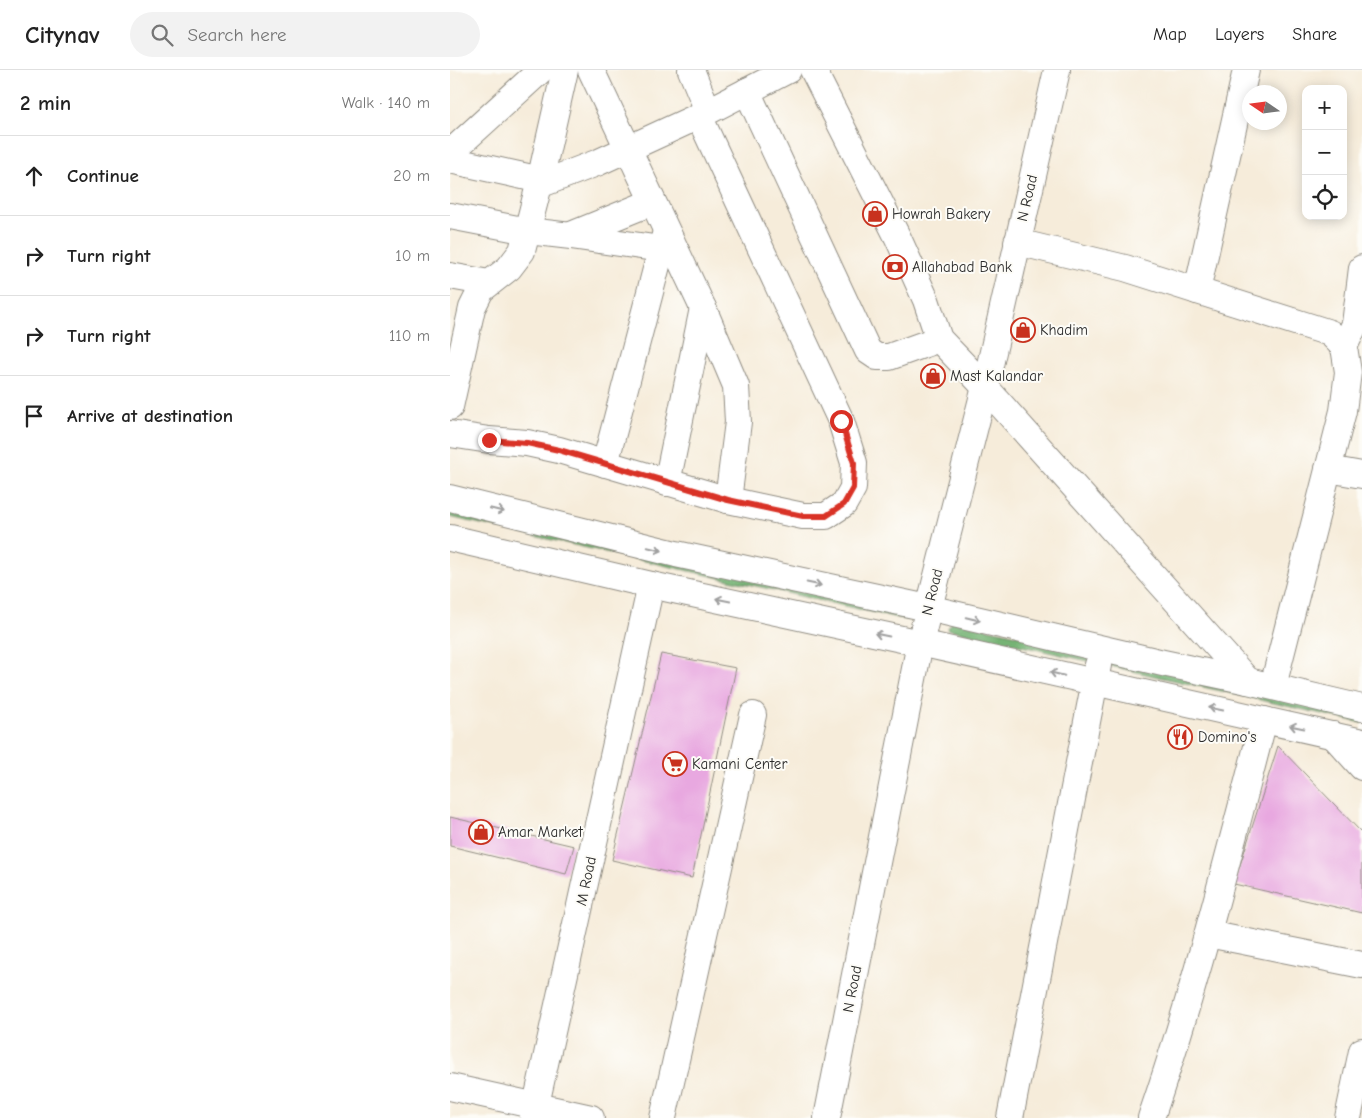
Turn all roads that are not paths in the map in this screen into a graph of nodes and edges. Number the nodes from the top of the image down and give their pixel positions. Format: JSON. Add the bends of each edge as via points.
{"nodes":[{"id":1,"x":541,"y":70,"type":"edge"},
{"id":2,"x":565,"y":70,"type":"edge"},
{"id":3,"x":591,"y":70,"type":"edge"},
{"id":4,"x":691,"y":70,"type":"edge"},
{"id":5,"x":788,"y":70,"type":"edge"},
{"id":6,"x":814,"y":70,"type":"edge"},
{"id":7,"x":1057,"y":70,"type":"edge"},
{"id":8,"x":1246,"y":70,"type":"edge"},
{"id":9,"x":747,"y":91,"type":"junction"},
{"id":10,"x":704,"y":114,"type":"junction"},
{"id":11,"x":627,"y":149,"type":"junction"},
{"id":12,"x":450,"y":153,"type":"edge"},
{"id":13,"x":450,"y":160,"type":"edge"},
{"id":14,"x":540,"y":183,"type":"junction"},
{"id":15,"x":652,"y":202,"type":"junction"},
{"id":16,"x":450,"y":216,"type":"edge"},
{"id":17,"x":528,"y":231,"type":"junction"},
{"id":18,"x":571,"y":236,"type":"junction"},
{"id":19,"x":664,"y":240,"type":"junction"},
{"id":20,"x":1017,"y":242,"type":"junction"},
{"id":21,"x":1362,"y":268,"type":"edge"},
{"id":22,"x":450,"y":276,"type":"edge"},
{"id":23,"x":489,"y":283,"type":"junction"},
{"id":24,"x":1197,"y":291,"type":"junction"},
{"id":25,"x":703,"y":308,"type":"junction"},
{"id":26,"x":939,"y":339,"type":"junction"},
{"id":27,"x":1353,"y":346,"type":"edge"},
{"id":28,"x":985,"y":387,"type":"junction"},
{"id":29,"x":450,"y":408,"type":"edge"},
{"id":30,"x":450,"y":434,"type":"edge"},
{"id":31,"x":605,"y":464,"type":"junction"},
{"id":32,"x":1328,"y":469,"type":"junction"},
{"id":33,"x":1362,"y":475,"type":"edge"},
{"id":34,"x":667,"y":482,"type":"junction"},
{"id":35,"x":450,"y":498,"type":"edge"},
{"id":36,"x":728,"y":500,"type":"junction"},
{"id":37,"x":450,"y":538,"type":"edge"},
{"id":38,"x":651,"y":585,"type":"junction"},
{"id":39,"x":928,"y":608,"type":"junction"},
{"id":40,"x":920,"y":643,"type":"junction"},
{"id":41,"x":1101,"y":648,"type":"junction"},
{"id":42,"x":1096,"y":683,"type":"junction"},
{"id":43,"x":1261,"y":684,"type":"junction"},
{"id":44,"x":1362,"y":708,"type":"edge"},
{"id":45,"x":753,"y":715,"type":"dead end"},
{"id":46,"x":1264,"y":720,"type":"junction"},
{"id":47,"x":1333,"y":735,"type":"junction"},
{"id":48,"x":1362,"y":742,"type":"edge"},
{"id":49,"x":1362,"y":767,"type":"edge"},
{"id":50,"x":1208,"y":934,"type":"junction"},
{"id":51,"x":1362,"y":966,"type":"edge"},
{"id":52,"x":1362,"y":1051,"type":"edge"},
{"id":53,"x":450,"y":1088,"type":"edge"},
{"id":54,"x":534,"y":1112,"type":"edge"},
{"id":55,"x":591,"y":1118,"type":"edge"},
{"id":56,"x":663,"y":1118,"type":"edge"},
{"id":57,"x":827,"y":1118,"type":"edge"},
{"id":58,"x":1010,"y":1118,"type":"edge"},
{"id":59,"x":1151,"y":1118,"type":"edge"},
{"id":60,"x":1348,"y":1118,"type":"edge"}],
"edges":[{"from":1,"to":12,"type":"street"},
{"from":2,"to":14,"type":"street"},
{"from":3,"to":11,"type":"street"},
{"from":4,"to":10,"type":"street"},
{"from":5,"to":9,"type":"street"},
{"from":6,"to":26,"type":"street","via":[[898,238],[926,300]]},
{"from":7,"to":20,"type":"street","name":"N Road"},
{"from":8,"to":24,"type":"street"},
{"from":9,"to":10,"type":"street"},
{"from":9,"to":26,"type":"street","via":[[868,351],[877,357],[889,357]]},
{"from":10,"to":11,"type":"street"},
{"from":10,"to":36,"type":"street","via":[[841,421],[854,463],[853,488],[844,504],[826,516],[803,516]]},
{"from":11,"to":14,"type":"street"},
{"from":11,"to":15,"type":"street"},
{"from":13,"to":14,"type":"street"},
{"from":14,"to":17,"type":"street"},
{"from":15,"to":18,"type":"street"},
{"from":15,"to":19,"type":"street"},
{"from":16,"to":17,"type":"street"},
{"from":17,"to":18,"type":"street"},
{"from":17,"to":23,"type":"street","via":[[522,251],[509,268]]},
{"from":18,"to":19,"type":"street"},
{"from":19,"to":25,"type":"street"},
{"from":19,"to":31,"type":"street"},
{"from":20,"to":24,"type":"street","via":[[1125,268]]},
{"from":20,"to":28,"type":"street","name":"N Road"},
{"from":21,"to":27,"type":"street"},
{"from":22,"to":23,"type":"street"},
{"from":23,"to":29,"type":"street","via":[[481,290],[472,308]]},
{"from":24,"to":27,"type":"street","via":[[1330,333]]},
{"from":25,"to":34,"type":"street"},
{"from":25,"to":36,"type":"street","via":[[736,386],[738,422]]},
{"from":26,"to":28,"type":"street"},
{"from":27,"to":32,"type":"street","via":[[1343,411]]},
{"from":28,"to":39,"type":"street","name":"N Road"},
{"from":28,"to":43,"type":"street"},
{"from":30,"to":31,"type":"street","via":[[527,443]]},
{"from":31,"to":34,"type":"street"},
{"from":32,"to":33,"type":"street"},
{"from":32,"to":43,"type":"street"},
{"from":34,"to":36,"type":"street"},
{"from":35,"to":39,"type":"street","one_way":true,"via":[[676,554]]},
{"from":37,"to":38,"type":"street"},
{"from":40,"to":38,"type":"street","one_way":true},
{"from":38,"to":54,"type":"street","name":"M Road"},
{"from":39,"to":40,"type":"street","name":"N Road"},
{"from":39,"to":41,"type":"street","one_way":true},
{"from":42,"to":40,"type":"street","one_way":true},
{"from":40,"to":57,"type":"street","name":"N Road"},
{"from":41,"to":42,"type":"street"},
{"from":41,"to":43,"type":"street"},
{"from":46,"to":42,"type":"street","one_way":true},
{"from":42,"to":58,"type":"street"},
{"from":43,"to":44,"type":"street"},
{"from":45,"to":56,"type":"street"},
{"from":47,"to":46,"type":"street","one_way":true},
{"from":46,"to":50,"type":"street"},
{"from":47,"to":48,"type":"street"},
{"from":47,"to":49,"type":"street"},
{"from":50,"to":51,"type":"street"},
{"from":50,"to":59,"type":"street"},
{"from":52,"to":60,"type":"street"},
{"from":53,"to":54,"type":"street"},
{"from":54,"to":55,"type":"street"}]}
